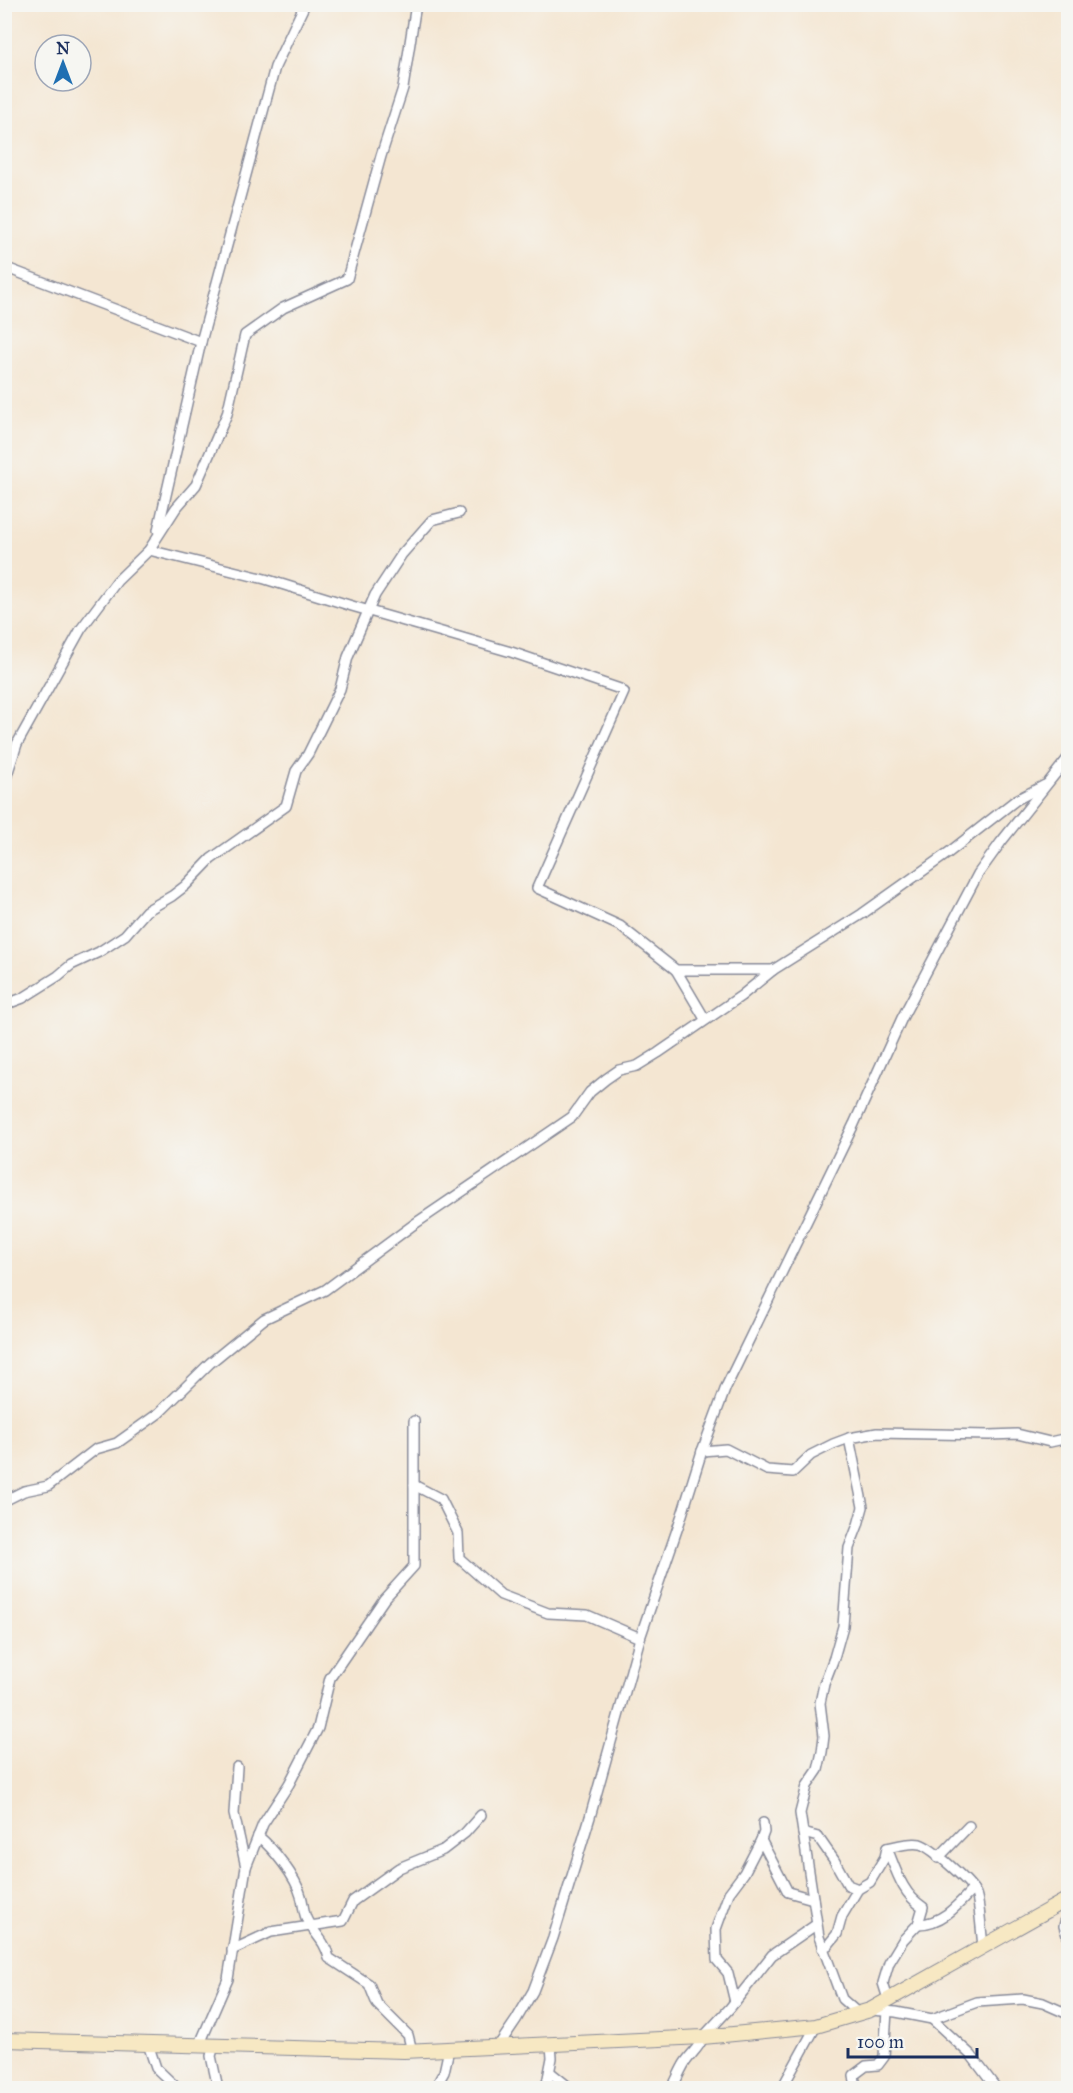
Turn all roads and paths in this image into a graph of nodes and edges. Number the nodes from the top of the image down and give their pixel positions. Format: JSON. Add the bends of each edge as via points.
{"nodes":[{"id":1,"x":305,"y":4,"type":"edge"},
{"id":2,"x":416,"y":4,"type":"edge"},
{"id":3,"x":4,"y":267,"type":"edge"},
{"id":4,"x":201,"y":342,"type":"junction"},
{"id":5,"x":459,"y":513,"type":"dead end"},
{"id":6,"x":157,"y":536,"type":"junction"},
{"id":7,"x":149,"y":550,"type":"junction"},
{"id":8,"x":369,"y":610,"type":"junction"},
{"id":9,"x":1068,"y":758,"type":"edge"},
{"id":10,"x":1050,"y":782,"type":"junction"},
{"id":11,"x":4,"y":784,"type":"edge"},
{"id":12,"x":676,"y":970,"type":"junction"},
{"id":13,"x":773,"y":970,"type":"junction"},
{"id":14,"x":4,"y":1005,"type":"edge"},
{"id":15,"x":705,"y":1018,"type":"junction"},
{"id":16,"x":414,"y":1421,"type":"dead end"},
{"id":17,"x":849,"y":1438,"type":"junction"},
{"id":18,"x":1068,"y":1438,"type":"edge"},
{"id":19,"x":702,"y":1451,"type":"junction"},
{"id":20,"x":414,"y":1485,"type":"junction"},
{"id":21,"x":4,"y":1501,"type":"edge"},
{"id":22,"x":640,"y":1638,"type":"junction"},
{"id":23,"x":237,"y":1767,"type":"dead end"},
{"id":24,"x":481,"y":1815,"type":"dead end"},
{"id":25,"x":763,"y":1823,"type":"dead end"},
{"id":26,"x":969,"y":1826,"type":"dead end"},
{"id":27,"x":803,"y":1833,"type":"junction"},
{"id":28,"x":258,"y":1836,"type":"junction"},
{"id":29,"x":761,"y":1840,"type":"junction"},
{"id":30,"x":887,"y":1848,"type":"junction"},
{"id":31,"x":938,"y":1857,"type":"junction"},
{"id":32,"x":246,"y":1867,"type":"junction"},
{"id":33,"x":858,"y":1889,"type":"junction"},
{"id":34,"x":973,"y":1889,"type":"junction"},
{"id":35,"x":813,"y":1899,"type":"junction"},
{"id":36,"x":1068,"y":1899,"type":"edge"},
{"id":37,"x":1068,"y":1912,"type":"edge"},
{"id":38,"x":817,"y":1924,"type":"junction"},
{"id":39,"x":918,"y":1924,"type":"junction"},
{"id":40,"x":310,"y":1925,"type":"junction"},
{"id":41,"x":1068,"y":1938,"type":"edge"},
{"id":42,"x":983,"y":1945,"type":"junction"},
{"id":43,"x":822,"y":1948,"type":"junction"},
{"id":44,"x":232,"y":1950,"type":"junction"},
{"id":45,"x":735,"y":2002,"type":"junction"},
{"id":46,"x":888,"y":2005,"type":"junction"},
{"id":47,"x":864,"y":2012,"type":"junction"},
{"id":48,"x":1068,"y":2014,"type":"edge"},
{"id":49,"x":932,"y":2019,"type":"junction"},
{"id":50,"x":816,"y":2026,"type":"junction"},
{"id":51,"x":703,"y":2037,"type":"junction"},
{"id":52,"x":4,"y":2040,"type":"edge"},
{"id":53,"x":148,"y":2044,"type":"junction"},
{"id":54,"x":551,"y":2045,"type":"junction"},
{"id":55,"x":199,"y":2046,"type":"junction"},
{"id":56,"x":214,"y":2046,"type":"junction"},
{"id":57,"x":497,"y":2048,"type":"junction"},
{"id":58,"x":449,"y":2049,"type":"junction"},
{"id":59,"x":412,"y":2051,"type":"junction"},
{"id":60,"x":550,"y":2072,"type":"junction"},
{"id":61,"x":177,"y":2088,"type":"edge"},
{"id":62,"x":218,"y":2088,"type":"edge"},
{"id":63,"x":435,"y":2088,"type":"edge"},
{"id":64,"x":546,"y":2088,"type":"edge"},
{"id":65,"x":570,"y":2088,"type":"edge"},
{"id":66,"x":672,"y":2088,"type":"edge"},
{"id":67,"x":782,"y":2088,"type":"edge"},
{"id":68,"x":856,"y":2088,"type":"edge"},
{"id":69,"x":996,"y":2088,"type":"edge"}],
"edges":[{"from":1,"to":4,"type":"street","via":[[275,67]]},
{"from":2,"to":6,"type":"street","via":[[403,88],[347,279],[283,308],[245,335],[227,414],[196,484]]},
{"from":3,"to":4,"type":"street"},
{"from":4,"to":6,"type":"street"},
{"from":5,"to":8,"type":"street","via":[[432,520],[402,554]]},
{"from":6,"to":7,"type":"street"},
{"from":7,"to":8,"type":"street"},
{"from":7,"to":11,"type":"street","via":[[117,581],[81,629],[17,744]]},
{"from":8,"to":12,"type":"street","via":[[511,652],[622,691],[537,888],[620,926]]},
{"from":8,"to":14,"type":"street","via":[[348,657],[340,689],[296,771],[286,806],[211,859],[172,896],[146,911],[125,935],[23,998]]},
{"from":9,"to":10,"type":"street"},
{"from":10,"to":13,"type":"street","via":[[1016,800],[862,914]]},
{"from":10,"to":19,"type":"street","via":[[978,874],[902,1018],[855,1124],[744,1348]]},
{"from":12,"to":13,"type":"street"},
{"from":12,"to":15,"type":"street"},
{"from":13,"to":15,"type":"street"},
{"from":15,"to":21,"type":"street","via":[[637,1066],[619,1070],[606,1079],[590,1092],[572,1117],[325,1290],[264,1319],[210,1363],[159,1413],[117,1443],[96,1449],[48,1486],[24,1491]]},
{"from":16,"to":20,"type":"street"},
{"from":17,"to":18,"type":"street","via":[[907,1432],[1017,1434],[1050,1442]]},
{"from":17,"to":19,"type":"street","via":[[810,1455],[793,1472],[767,1470],[726,1449]]},
{"from":17,"to":27,"type":"street","via":[[863,1507],[849,1548],[843,1626],[820,1703],[822,1752],[800,1813]]},
{"from":19,"to":22,"type":"street"},
{"from":20,"to":22,"type":"street","via":[[441,1499],[458,1533],[459,1558],[501,1595],[548,1612],[587,1614]]},
{"from":20,"to":28,"type":"street","via":[[414,1566],[384,1599],[330,1678],[318,1728]]},
{"from":22,"to":57,"type":"street","via":[[553,1938],[533,1991]]},
{"from":23,"to":32,"type":"street","via":[[234,1814]]},
{"from":24,"to":40,"type":"street","via":[[443,1850],[399,1868],[353,1901],[343,1921]]},
{"from":25,"to":29,"type":"street"},
{"from":26,"to":31,"type":"street"},
{"from":27,"to":33,"type":"street","via":[[818,1838],[848,1885]]},
{"from":27,"to":35,"type":"street"},
{"from":28,"to":32,"type":"street"},
{"from":28,"to":40,"type":"street","via":[[292,1876]]},
{"from":29,"to":35,"type":"street","via":[[788,1892]]},
{"from":29,"to":45,"type":"street","via":[[729,1893],[716,1929],[717,1960],[728,1973]]},
{"from":30,"to":31,"type":"street","via":[[917,1843]]},
{"from":30,"to":33,"type":"street","via":[[870,1882]]},
{"from":30,"to":39,"type":"street","via":[[900,1881],[913,1900],[923,1906]]},
{"from":31,"to":34,"type":"street","via":[[953,1866]]},
{"from":32,"to":44,"type":"street"},
{"from":33,"to":43,"type":"street","via":[[842,1916],[837,1934]]},
{"from":34,"to":39,"type":"street","via":[[953,1911],[927,1924]]},
{"from":34,"to":42,"type":"street"},
{"from":35,"to":38,"type":"street"},
{"from":36,"to":42,"type":"street"},
{"from":37,"to":41,"type":"street","via":[[1064,1926]]},
{"from":38,"to":43,"type":"street"},
{"from":38,"to":45,"type":"street","via":[[772,1954]]},
{"from":39,"to":46,"type":"street","via":[[889,1963],[883,1983]]},
{"from":40,"to":44,"type":"street","via":[[271,1932]]},
{"from":40,"to":59,"type":"street","via":[[327,1948],[329,1958],[369,1984],[377,2004],[408,2035]]},
{"from":42,"to":46,"type":"street"},
{"from":43,"to":47,"type":"street","via":[[842,1999]]},
{"from":44,"to":55,"type":"street","via":[[228,1979]]},
{"from":45,"to":51,"type":"street"},
{"from":46,"to":47,"type":"street"},
{"from":46,"to":49,"type":"street"},
{"from":46,"to":68,"type":"street","via":[[884,2057],[878,2065],[866,2066],[854,2075]]},
{"from":47,"to":50,"type":"street"},
{"from":48,"to":49,"type":"street","via":[[1023,1999],[977,2002]]},
{"from":49,"to":69,"type":"street","via":[[971,2055]]},
{"from":50,"to":51,"type":"street"},
{"from":50,"to":67,"type":"street"},
{"from":51,"to":54,"type":"street"},
{"from":51,"to":66,"type":"street"},
{"from":52,"to":53,"type":"street"},
{"from":53,"to":55,"type":"street"},
{"from":53,"to":61,"type":"street","via":[[156,2068]]},
{"from":54,"to":57,"type":"street"},
{"from":54,"to":60,"type":"street"},
{"from":55,"to":56,"type":"street"},
{"from":56,"to":59,"type":"street"},
{"from":56,"to":62,"type":"street","via":[[211,2056]]},
{"from":57,"to":58,"type":"street"},
{"from":58,"to":59,"type":"street"},
{"from":58,"to":63,"type":"street","via":[[444,2072]]},
{"from":60,"to":64,"type":"street"},
{"from":60,"to":65,"type":"street"}]}
